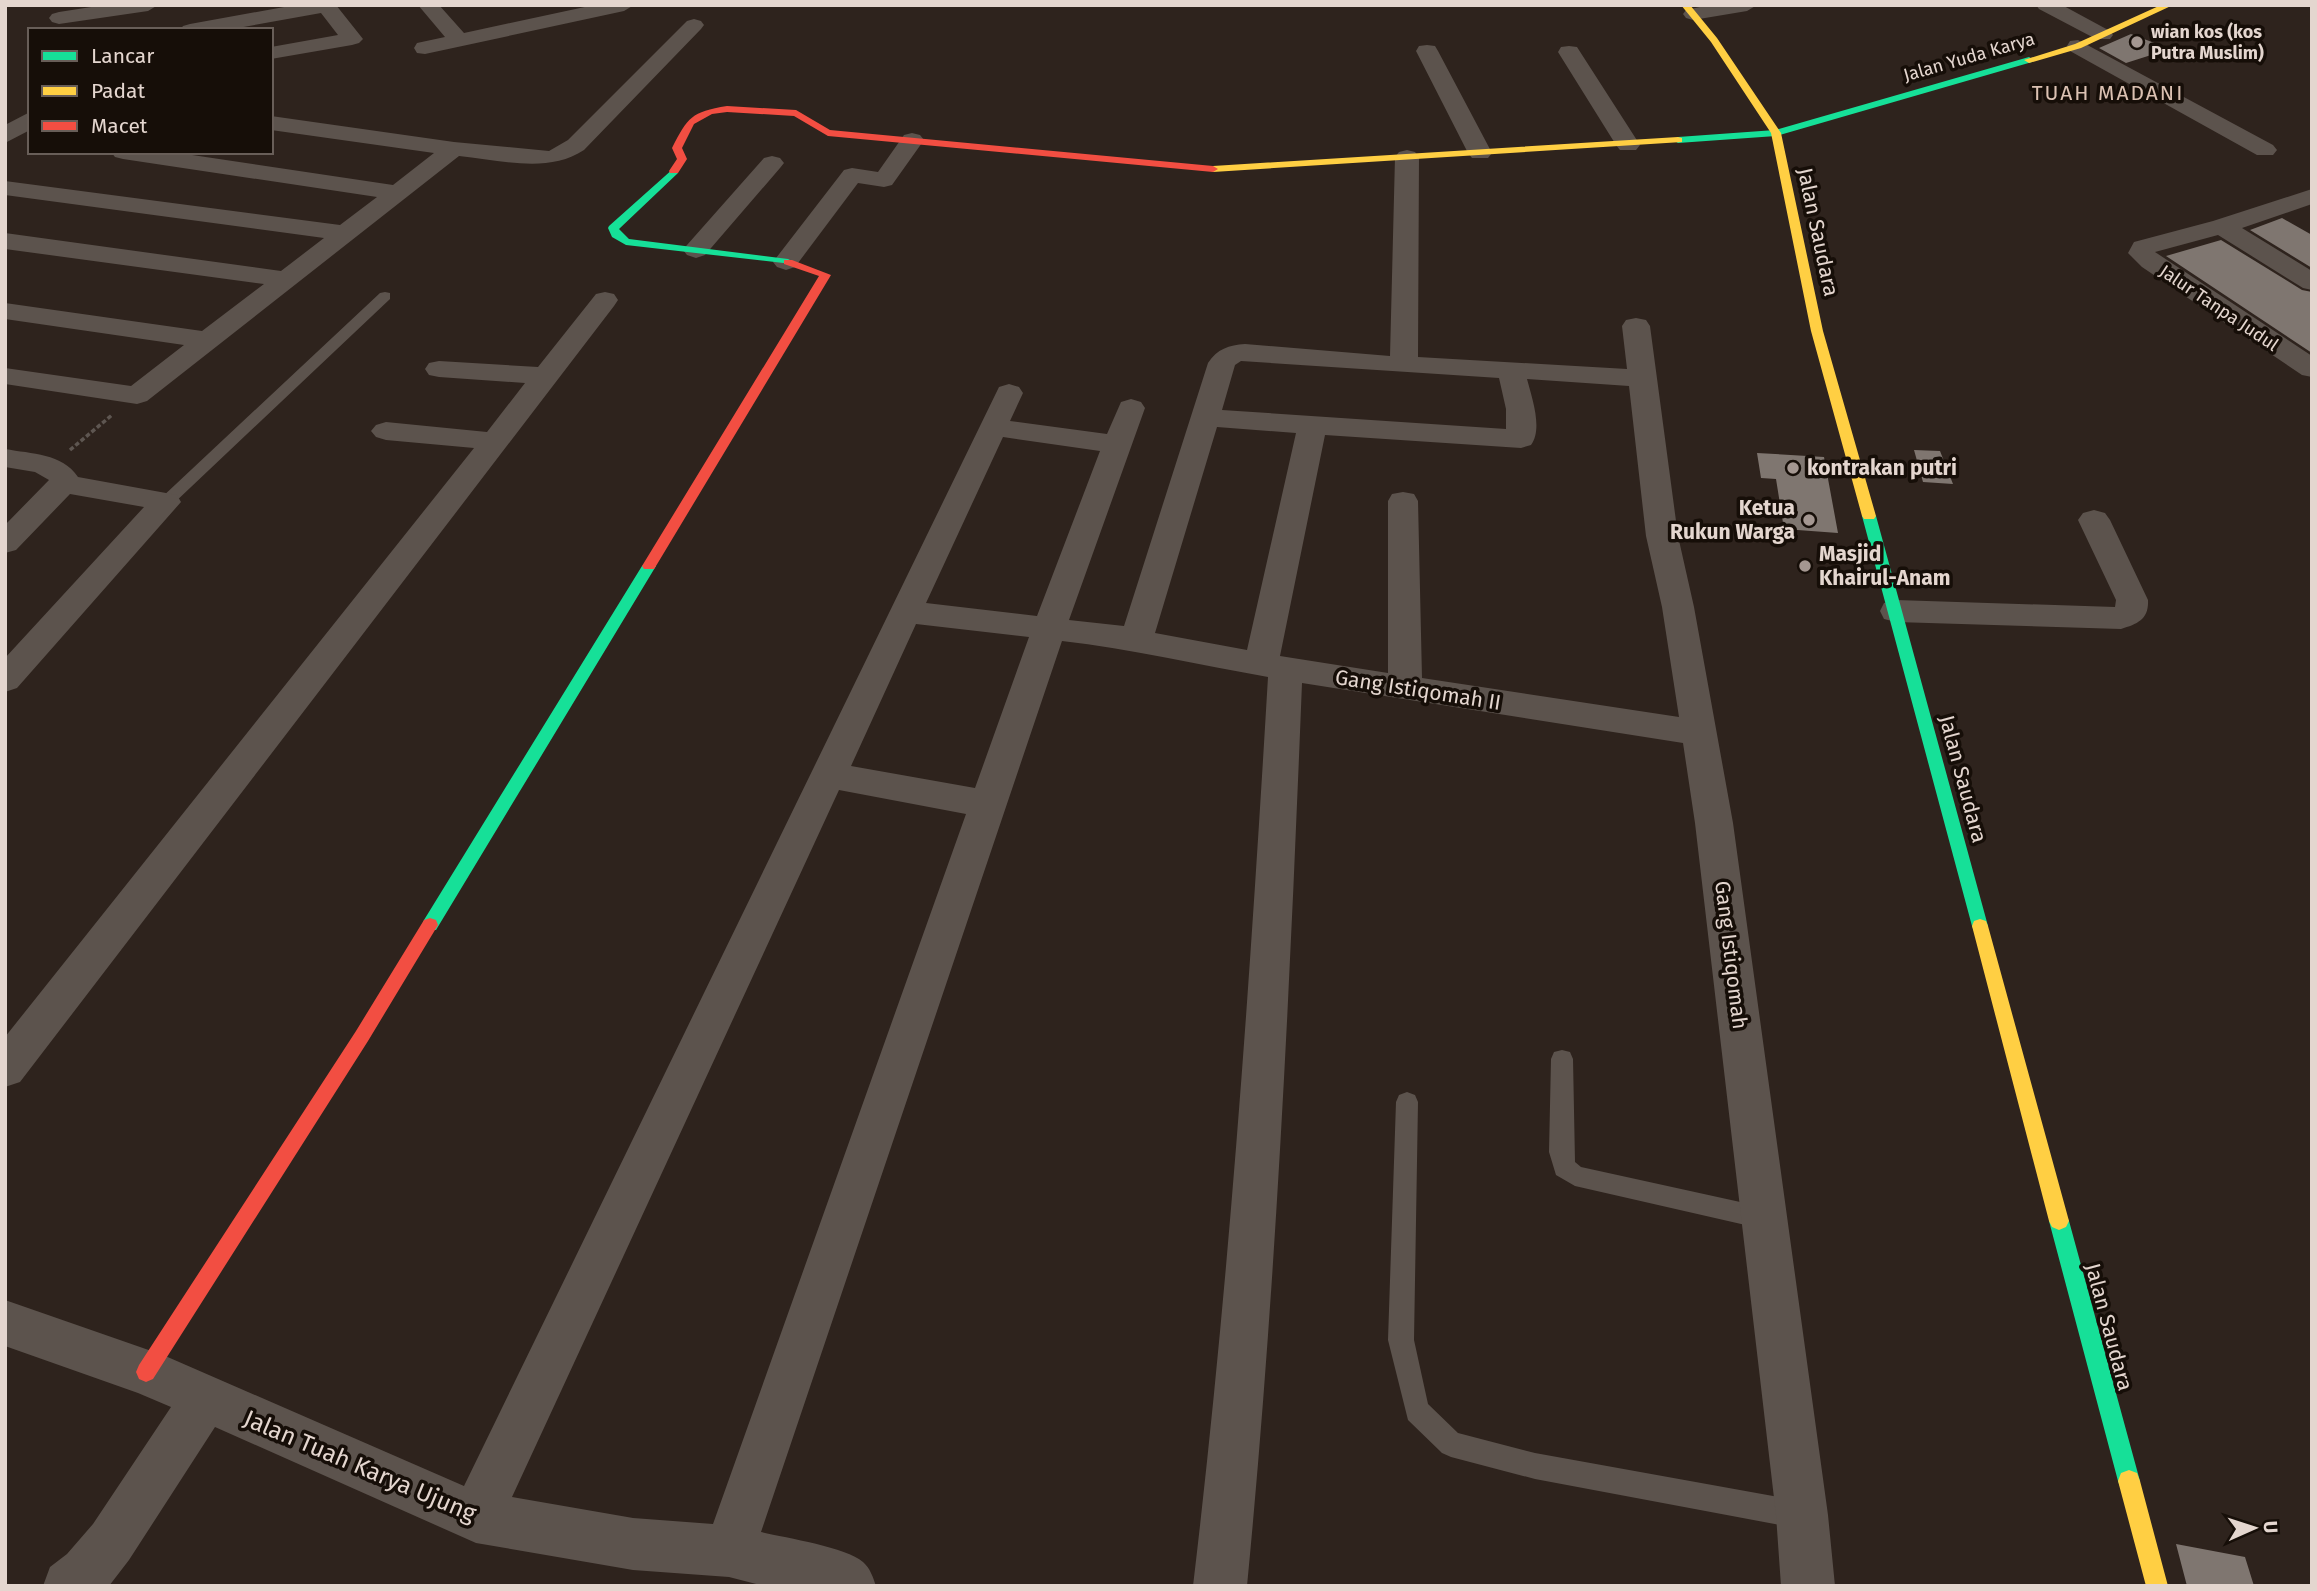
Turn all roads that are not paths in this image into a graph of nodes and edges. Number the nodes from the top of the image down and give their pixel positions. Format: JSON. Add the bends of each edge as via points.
{"nodes":[{"id":1,"x":148,"y":5,"type":"edge"},
{"id":2,"x":428,"y":5,"type":"edge"},
{"id":3,"x":624,"y":5,"type":"edge"},
{"id":4,"x":1747,"y":5,"type":"edge"},
{"id":5,"x":2046,"y":5,"type":"edge"},
{"id":6,"x":2169,"y":5,"type":"edge"},
{"id":7,"x":326,"y":6,"type":"edge"},
{"id":8,"x":1689,"y":10,"type":"edge"},
{"id":9,"x":562,"y":12,"type":"edge"},
{"id":10,"x":59,"y":18,"type":"edge"},
{"id":11,"x":694,"y":25,"type":"dead end"},
{"id":12,"x":201,"y":28,"type":"edge"},
{"id":13,"x":2103,"y":35,"type":"junction"},
{"id":14,"x":459,"y":41,"type":"junction"},
{"id":15,"x":2078,"y":46,"type":"junction"},
{"id":16,"x":425,"y":48,"type":"dead end"},
{"id":17,"x":1427,"y":51,"type":"dead end"},
{"id":18,"x":1569,"y":52,"type":"dead end"},
{"id":19,"x":273,"y":53,"type":"edge"},
{"id":20,"x":21,"y":122,"type":"edge"},
{"id":21,"x":273,"y":123,"type":"edge"},
{"id":22,"x":1776,"y":133,"type":"junction"},
{"id":23,"x":5,"y":135,"type":"edge"},
{"id":24,"x":912,"y":140,"type":"junction"},
{"id":25,"x":1628,"y":145,"type":"junction"},
{"id":26,"x":454,"y":149,"type":"junction"},
{"id":27,"x":2265,"y":150,"type":"dead end"},
{"id":28,"x":1480,"y":153,"type":"junction"},
{"id":29,"x":1406,"y":157,"type":"junction"},
{"id":30,"x":121,"y":160,"type":"edge"},
{"id":31,"x":772,"y":163,"type":"dead end"},
{"id":32,"x":5,"y":188,"type":"edge"},
{"id":33,"x":399,"y":193,"type":"junction"},
{"id":34,"x":66,"y":195,"type":"junction"},
{"id":35,"x":2312,"y":196,"type":"edge"},
{"id":36,"x":2278,"y":207,"type":"junction"},
{"id":37,"x":2300,"y":220,"type":"dead end"},
{"id":38,"x":2222,"y":226,"type":"junction"},
{"id":39,"x":344,"y":233,"type":"junction"},
{"id":40,"x":5,"y":239,"type":"edge"},
{"id":41,"x":696,"y":250,"type":"junction"},
{"id":42,"x":786,"y":262,"type":"junction"},
{"id":43,"x":285,"y":279,"type":"junction"},
{"id":44,"x":2312,"y":282,"type":"edge"},
{"id":45,"x":385,"y":296,"type":"dead end"},
{"id":46,"x":605,"y":300,"type":"dead end"},
{"id":47,"x":5,"y":311,"type":"edge"},
{"id":48,"x":1636,"y":326,"type":"dead end"},
{"id":49,"x":205,"y":340,"type":"junction"},
{"id":50,"x":1404,"y":365,"type":"junction"},
{"id":51,"x":439,"y":369,"type":"dead end"},
{"id":52,"x":2312,"y":369,"type":"edge"},
{"id":53,"x":1511,"y":370,"type":"junction"},
{"id":54,"x":5,"y":376,"type":"edge"},
{"id":55,"x":544,"y":376,"type":"junction"},
{"id":56,"x":1642,"y":378,"type":"junction"},
{"id":57,"x":1206,"y":418,"type":"junction"},
{"id":58,"x":1312,"y":425,"type":"junction"},
{"id":59,"x":386,"y":431,"type":"dead end"},
{"id":60,"x":493,"y":442,"type":"junction"},
{"id":61,"x":5,"y":458,"type":"edge"},
{"id":62,"x":57,"y":475,"type":"junction"},
{"id":63,"x":1403,"y":501,"type":"dead end"},
{"id":64,"x":166,"y":502,"type":"junction"},
{"id":65,"x":2094,"y":520,"type":"dead end"},
{"id":66,"x":5,"y":543,"type":"edge"},
{"id":67,"x":1896,"y":611,"type":"junction"},
{"id":68,"x":907,"y":612,"type":"junction"},
{"id":69,"x":1049,"y":629,"type":"junction"},
{"id":70,"x":1137,"y":639,"type":"junction"},
{"id":71,"x":1273,"y":667,"type":"junction"},
{"id":72,"x":5,"y":680,"type":"edge"},
{"id":73,"x":1405,"y":687,"type":"junction"},
{"id":74,"x":1700,"y":733,"type":"junction"},
{"id":75,"x":830,"y":775,"type":"junction"},
{"id":76,"x":988,"y":804,"type":"junction"},
{"id":77,"x":1562,"y":1059,"type":"dead end"},
{"id":78,"x":5,"y":1069,"type":"edge"},
{"id":79,"x":1406,"y":1102,"type":"dead end"},
{"id":80,"x":1763,"y":1218,"type":"junction"},
{"id":81,"x":5,"y":1323,"type":"edge"},
{"id":82,"x":146,"y":1372,"type":"junction"},
{"id":83,"x":205,"y":1399,"type":"junction"},
{"id":84,"x":1802,"y":1515,"type":"junction"},
{"id":85,"x":476,"y":1517,"type":"junction"},
{"id":86,"x":729,"y":1550,"type":"junction"},
{"id":87,"x":69,"y":1586,"type":"edge"},
{"id":88,"x":850,"y":1586,"type":"edge"},
{"id":89,"x":1220,"y":1586,"type":"edge"},
{"id":90,"x":1808,"y":1586,"type":"edge"},
{"id":91,"x":2157,"y":1586,"type":"edge"}],
"edges":[{"from":1,"to":10,"type":"street"},
{"from":2,"to":14,"type":"street"},
{"from":3,"to":9,"type":"street"},
{"from":4,"to":8,"type":"street"},
{"from":5,"to":13,"type":"street"},
{"from":6,"to":13,"type":"street","name":"Jalan Yuda Karya"},
{"from":7,"to":12,"type":"street"},
{"from":7,"to":19,"type":"street","via":[[352,39]]},
{"from":8,"to":22,"type":"street","name":"Jalan Saudara"},
{"from":9,"to":14,"type":"street"},
{"from":11,"to":26,"type":"street","via":[[566,153],[549,158]]},
{"from":13,"to":15,"type":"street","name":"Jalan Yuda Karya"},
{"from":14,"to":16,"type":"street"},
{"from":15,"to":22,"type":"street","name":"Jalan Yuda Karya"},
{"from":15,"to":27,"type":"street"},
{"from":17,"to":28,"type":"street"},
{"from":18,"to":25,"type":"street"},
{"from":20,"to":23,"type":"street"},
{"from":21,"to":26,"type":"street"},
{"from":22,"to":25,"type":"street","name":"Jalan Yuda Karya"},
{"from":22,"to":67,"type":"street","name":"Jalan Saudara","via":[[1817,331]]},
{"from":24,"to":29,"type":"street","name":"Jalan Yuda Karya","via":[[1201,170]]},
{"from":24,"to":41,"type":"street","name":"Jalan Yuda Karya","via":[[828,133],[796,113],[709,112],[690,122],[677,148],[681,159],[676,169],[613,228],[626,242]]},
{"from":24,"to":42,"type":"street","via":[[884,180],[852,175]]},
{"from":25,"to":28,"type":"street","name":"Jalan Yuda Karya"},
{"from":26,"to":33,"type":"street"},
{"from":28,"to":29,"type":"street","name":"Jalan Yuda Karya"},
{"from":29,"to":50,"type":"street"},
{"from":30,"to":33,"type":"street"},
{"from":30,"to":34,"type":"street"},
{"from":31,"to":41,"type":"street"},
{"from":32,"to":34,"type":"street"},
{"from":33,"to":39,"type":"street"},
{"from":34,"to":39,"type":"street"},
{"from":34,"to":40,"type":"street"},
{"from":35,"to":36,"type":"street","name":"Jalur Tanpa Judul"},
{"from":36,"to":37,"type":"street"},
{"from":36,"to":38,"type":"street","name":"Jalur Tanpa Judul"},
{"from":38,"to":44,"type":"street"},
{"from":38,"to":52,"type":"street","name":"Jalur Tanpa Judul","via":[[2143,247],[2141,253]]},
{"from":39,"to":43,"type":"street"},
{"from":40,"to":43,"type":"street"},
{"from":41,"to":42,"type":"street"},
{"from":42,"to":82,"type":"street","via":[[825,275],[810,303],[362,1036]]},
{"from":43,"to":49,"type":"street"},
{"from":45,"to":64,"type":"lane"},
{"from":46,"to":55,"type":"street"},
{"from":47,"to":49,"type":"street"},
{"from":48,"to":56,"type":"street","name":"Gang Istiqomah"},
{"from":49,"to":54,"type":"street","via":[[136,394]]},
{"from":50,"to":53,"type":"street"},
{"from":50,"to":57,"type":"street","via":[[1237,352],[1222,363]]},
{"from":51,"to":55,"type":"street"},
{"from":53,"to":56,"type":"street"},
{"from":53,"to":58,"type":"street","via":[[1521,439]]},
{"from":55,"to":60,"type":"street"},
{"from":56,"to":74,"type":"street","name":"Gang Istiqomah","via":[[1662,536]]},
{"from":57,"to":58,"type":"street"},
{"from":57,"to":70,"type":"street"},
{"from":58,"to":71,"type":"street"},
{"from":59,"to":60,"type":"street"},
{"from":60,"to":78,"type":"street"},
{"from":61,"to":62,"type":"street"},
{"from":62,"to":64,"type":"street"},
{"from":62,"to":66,"type":"street"},
{"from":63,"to":73,"type":"street"},
{"from":64,"to":72,"type":"street"},
{"from":65,"to":67,"type":"street","via":[[2132,600],[2132,611],[2121,618]]},
{"from":67,"to":91,"type":"street","name":"Jalan Saudara"},
{"from":68,"to":69,"type":"street","name":"Gang Istiqomah II"},
{"from":68,"to":69,"type":"street","via":[[1001,410],[1124,426]]},
{"from":68,"to":75,"type":"street"},
{"from":69,"to":70,"type":"street","name":"Gang Istiqomah II"},
{"from":69,"to":76,"type":"street"},
{"from":70,"to":71,"type":"street","name":"Gang Istiqomah II"},
{"from":71,"to":73,"type":"street","name":"Gang Istiqomah II"},
{"from":71,"to":89,"type":"street","via":[[1270,981],[1235,1448]]},
{"from":73,"to":74,"type":"street","name":"Gang Istiqomah II"},
{"from":74,"to":80,"type":"street","name":"Gang Istiqomah"},
{"from":75,"to":76,"type":"street"},
{"from":75,"to":85,"type":"street"},
{"from":76,"to":86,"type":"street"},
{"from":77,"to":80,"type":"lane","via":[[1560,1152],[1564,1168],[1575,1176]]},
{"from":79,"to":84,"type":"lane","via":[[1401,1340],[1417,1411],[1451,1444],[1535,1465]]},
{"from":80,"to":84,"type":"street","name":"Gang Istiqomah"},
{"from":81,"to":82,"type":"street","name":"Jalan Tuah Karya Ujung"},
{"from":82,"to":83,"type":"street","name":"Jalan Tuah Karya Ujung"},
{"from":83,"to":85,"type":"street","name":"Jalan Tuah Karya Ujung"},
{"from":83,"to":87,"type":"street","via":[[111,1542]]},
{"from":84,"to":90,"type":"street","name":"Gang Istiqomah"},
{"from":85,"to":86,"type":"street","name":"Jalan Tuah Karya Ujung","via":[[633,1544]]},
{"from":86,"to":88,"type":"street","name":"Jalan Tuah Karya Ujung","via":[[842,1578]]}]}
